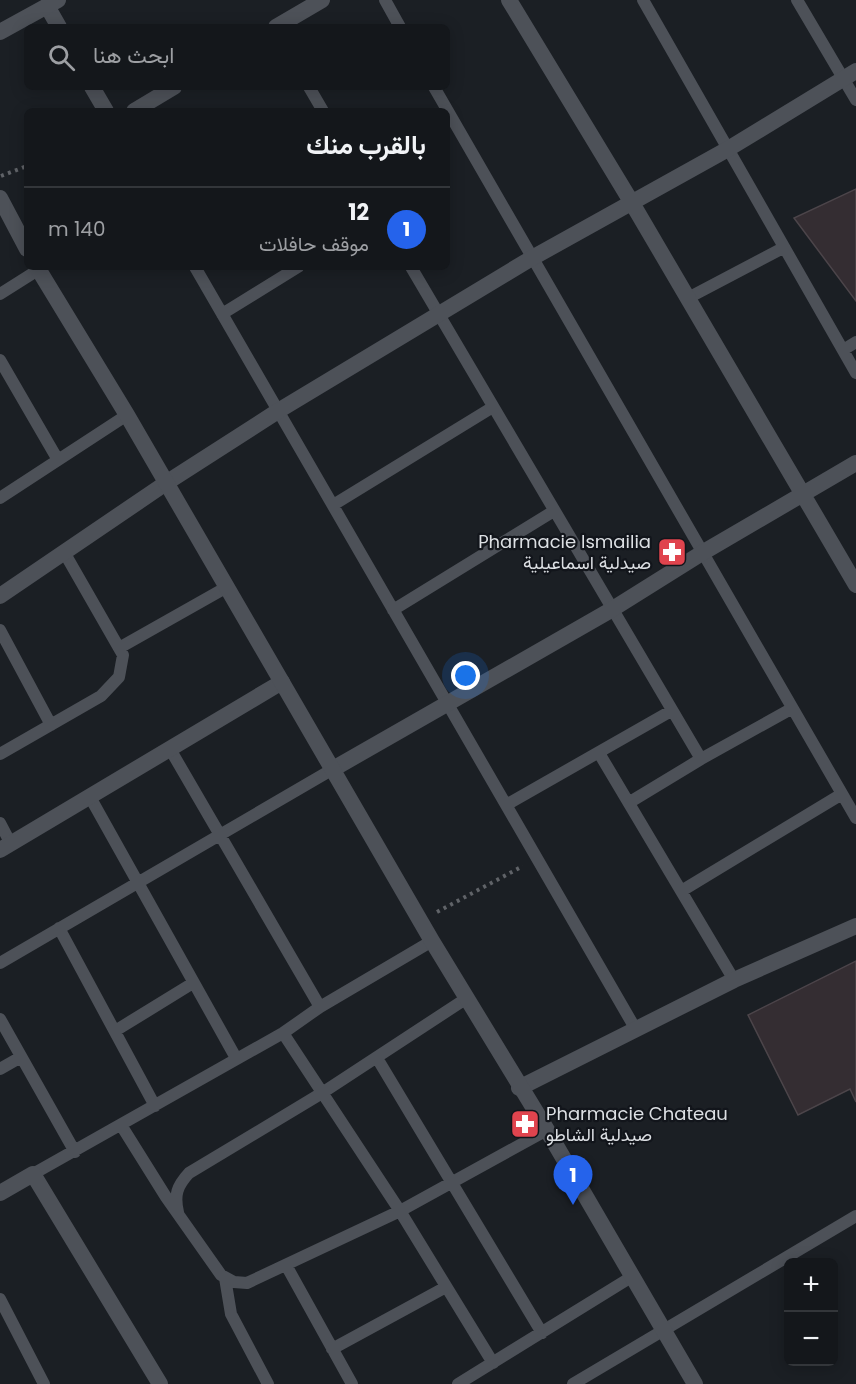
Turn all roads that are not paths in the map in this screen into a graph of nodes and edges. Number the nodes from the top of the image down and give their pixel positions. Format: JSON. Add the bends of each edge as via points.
{"nodes":[{"id":1,"x":322,"y":0,"type":"edge"},
{"id":2,"x":385,"y":0,"type":"edge"},
{"id":3,"x":508,"y":0,"type":"edge"},
{"id":4,"x":643,"y":0,"type":"edge"},
{"id":5,"x":797,"y":0,"type":"edge"},
{"id":6,"x":53,"y":3,"type":"edge"},
{"id":7,"x":58,"y":24,"type":"edge"},
{"id":8,"x":281,"y":24,"type":"edge"},
{"id":9,"x":398,"y":24,"type":"edge"},
{"id":10,"x":0,"y":32,"type":"edge"},
{"id":11,"x":849,"y":75,"type":"edge"},
{"id":12,"x":94,"y":90,"type":"edge"},
{"id":13,"x":169,"y":90,"type":"edge"},
{"id":14,"x":311,"y":90,"type":"edge"},
{"id":15,"x":437,"y":90,"type":"edge"},
{"id":16,"x":856,"y":100,"type":"edge"},
{"id":17,"x":104,"y":108,"type":"edge"},
{"id":18,"x":139,"y":108,"type":"edge"},
{"id":19,"x":321,"y":108,"type":"edge"},
{"id":20,"x":447,"y":108,"type":"edge"},
{"id":21,"x":450,"y":113,"type":"edge"},
{"id":22,"x":728,"y":148,"type":"junction"},
{"id":23,"x":0,"y":198,"type":"edge"},
{"id":24,"x":632,"y":203,"type":"junction"},
{"id":25,"x":8,"y":226,"type":"edge"},
{"id":26,"x":24,"y":245,"type":"edge"},
{"id":27,"x":783,"y":248,"type":"junction"},
{"id":28,"x":532,"y":258,"type":"junction"},
{"id":29,"x":36,"y":270,"type":"edge"},
{"id":30,"x":39,"y":270,"type":"edge"},
{"id":31,"x":197,"y":270,"type":"edge"},
{"id":32,"x":293,"y":270,"type":"edge"},
{"id":33,"x":413,"y":270,"type":"edge"},
{"id":34,"x":0,"y":294,"type":"edge"},
{"id":35,"x":688,"y":298,"type":"junction"},
{"id":36,"x":222,"y":314,"type":"junction"},
{"id":37,"x":438,"y":314,"type":"junction"},
{"id":38,"x":856,"y":342,"type":"edge"},
{"id":39,"x":843,"y":350,"type":"junction"},
{"id":40,"x":0,"y":360,"type":"edge"},
{"id":41,"x":856,"y":373,"type":"edge"},
{"id":42,"x":493,"y":407,"type":"junction"},
{"id":43,"x":278,"y":411,"type":"junction"},
{"id":44,"x":127,"y":415,"type":"junction"},
{"id":45,"x":58,"y":460,"type":"junction"},
{"id":46,"x":856,"y":463,"type":"edge"},
{"id":47,"x":166,"y":483,"type":"junction"},
{"id":48,"x":803,"y":493,"type":"junction"},
{"id":49,"x":0,"y":498,"type":"edge"},
{"id":50,"x":333,"y":505,"type":"junction"},
{"id":51,"x":554,"y":511,"type":"junction"},
{"id":52,"x":64,"y":552,"type":"junction"},
{"id":53,"x":702,"y":553,"type":"junction"},
{"id":54,"x":856,"y":585,"type":"edge"},
{"id":55,"x":227,"y":587,"type":"junction"},
{"id":56,"x":0,"y":596,"type":"edge"},
{"id":57,"x":393,"y":610,"type":"junction"},
{"id":58,"x":611,"y":610,"type":"junction"},
{"id":59,"x":0,"y":630,"type":"edge"},
{"id":60,"x":118,"y":648,"type":"junction"},
{"id":61,"x":282,"y":682,"type":"junction"},
{"id":62,"x":448,"y":705,"type":"junction"},
{"id":63,"x":791,"y":709,"type":"junction"},
{"id":64,"x":671,"y":711,"type":"junction"},
{"id":65,"x":51,"y":725,"type":"junction"},
{"id":66,"x":170,"y":749,"type":"junction"},
{"id":67,"x":0,"y":753,"type":"edge"},
{"id":68,"x":599,"y":753,"type":"junction"},
{"id":69,"x":701,"y":759,"type":"junction"},
{"id":70,"x":333,"y":769,"type":"junction"},
{"id":71,"x":842,"y":795,"type":"junction"},
{"id":72,"x":90,"y":797,"type":"junction"},
{"id":73,"x":630,"y":802,"type":"junction"},
{"id":74,"x":506,"y":805,"type":"junction"},
{"id":75,"x":856,"y":818,"type":"edge"},
{"id":76,"x":0,"y":823,"type":"edge"},
{"id":77,"x":220,"y":832,"type":"junction"},
{"id":78,"x":5,"y":847,"type":"edge"},
{"id":79,"x":136,"y":883,"type":"junction"},
{"id":80,"x":682,"y":890,"type":"junction"},
{"id":81,"x":856,"y":926,"type":"edge"},
{"id":82,"x":59,"y":928,"type":"junction"},
{"id":83,"x":432,"y":941,"type":"junction"},
{"id":84,"x":0,"y":963,"type":"edge"},
{"id":85,"x":734,"y":980,"type":"junction"},
{"id":86,"x":193,"y":983,"type":"junction"},
{"id":87,"x":467,"y":998,"type":"junction"},
{"id":88,"x":320,"y":1007,"type":"junction"},
{"id":89,"x":0,"y":1018,"type":"edge"},
{"id":90,"x":635,"y":1028,"type":"junction"},
{"id":91,"x":115,"y":1031,"type":"junction"},
{"id":92,"x":284,"y":1033,"type":"junction"},
{"id":93,"x":21,"y":1057,"type":"junction"},
{"id":94,"x":236,"y":1058,"type":"junction"},
{"id":95,"x":377,"y":1058,"type":"junction"},
{"id":96,"x":0,"y":1069,"type":"edge"},
{"id":97,"x":519,"y":1088,"type":"junction"},
{"id":98,"x":322,"y":1093,"type":"junction"},
{"id":99,"x":155,"y":1106,"type":"junction"},
{"id":100,"x":121,"y":1125,"type":"junction"},
{"id":101,"x":548,"y":1130,"type":"junction"},
{"id":102,"x":75,"y":1152,"type":"junction"},
{"id":103,"x":33,"y":1174,"type":"junction"},
{"id":104,"x":450,"y":1183,"type":"junction"},
{"id":105,"x":0,"y":1193,"type":"edge"},
{"id":106,"x":400,"y":1211,"type":"junction"},
{"id":107,"x":178,"y":1213,"type":"junction"},
{"id":108,"x":856,"y":1216,"type":"edge"},
{"id":109,"x":286,"y":1265,"type":"junction"},
{"id":110,"x":633,"y":1276,"type":"junction"},
{"id":111,"x":225,"y":1278,"type":"junction"},
{"id":112,"x":446,"y":1287,"type":"junction"},
{"id":113,"x":1,"y":1304,"type":"edge"},
{"id":114,"x":662,"y":1329,"type":"junction"},
{"id":115,"x":542,"y":1333,"type":"junction"},
{"id":116,"x":332,"y":1348,"type":"junction"},
{"id":117,"x":493,"y":1363,"type":"junction"},
{"id":118,"x":44,"y":1384,"type":"edge"},
{"id":119,"x":160,"y":1384,"type":"edge"},
{"id":120,"x":268,"y":1384,"type":"edge"},
{"id":121,"x":352,"y":1384,"type":"edge"},
{"id":122,"x":458,"y":1384,"type":"edge"},
{"id":123,"x":573,"y":1384,"type":"edge"},
{"id":124,"x":695,"y":1384,"type":"edge"}],
"edges":[{"from":1,"to":8,"type":"street"},
{"from":2,"to":9,"type":"lane"},
{"from":3,"to":24,"type":"street"},
{"from":4,"to":22,"type":"lane"},
{"from":5,"to":11,"type":"lane"},
{"from":6,"to":7,"type":"street"},
{"from":6,"to":10,"type":"street"},
{"from":11,"to":16,"type":"lane"},
{"from":11,"to":22,"type":"street"},
{"from":12,"to":17,"type":"street"},
{"from":13,"to":18,"type":"street"},
{"from":14,"to":19,"type":"lane"},
{"from":15,"to":20,"type":"lane"},
{"from":21,"to":28,"type":"lane"},
{"from":22,"to":24,"type":"street"},
{"from":22,"to":27,"type":"lane"},
{"from":23,"to":25,"type":"street"},
{"from":24,"to":28,"type":"street"},
{"from":24,"to":35,"type":"street"},
{"from":25,"to":26,"type":"street"},
{"from":27,"to":35,"type":"lane"},
{"from":27,"to":39,"type":"lane"},
{"from":28,"to":37,"type":"street"},
{"from":28,"to":53,"type":"lane"},
{"from":29,"to":34,"type":"lane"},
{"from":30,"to":44,"type":"street"},
{"from":31,"to":36,"type":"lane"},
{"from":32,"to":36,"type":"lane"},
{"from":33,"to":37,"type":"lane"},
{"from":35,"to":48,"type":"street"},
{"from":36,"to":43,"type":"lane"},
{"from":37,"to":42,"type":"lane"},
{"from":37,"to":43,"type":"street"},
{"from":38,"to":39,"type":"lane"},
{"from":39,"to":41,"type":"lane"},
{"from":40,"to":45,"type":"lane"},
{"from":42,"to":50,"type":"lane"},
{"from":42,"to":51,"type":"lane"},
{"from":43,"to":47,"type":"street"},
{"from":43,"to":50,"type":"lane"},
{"from":44,"to":45,"type":"lane"},
{"from":44,"to":47,"type":"street"},
{"from":45,"to":49,"type":"lane"},
{"from":46,"to":48,"type":"street"},
{"from":47,"to":52,"type":"street"},
{"from":47,"to":55,"type":"street"},
{"from":48,"to":53,"type":"street"},
{"from":48,"to":54,"type":"street"},
{"from":50,"to":57,"type":"lane"},
{"from":51,"to":57,"type":"lane"},
{"from":51,"to":58,"type":"lane"},
{"from":52,"to":56,"type":"street"},
{"from":52,"to":60,"type":"lane"},
{"from":53,"to":58,"type":"street"},
{"from":53,"to":63,"type":"lane"},
{"from":55,"to":60,"type":"lane"},
{"from":55,"to":61,"type":"street"},
{"from":57,"to":62,"type":"lane"},
{"from":58,"to":62,"type":"street"},
{"from":58,"to":64,"type":"lane"},
{"from":59,"to":65,"type":"lane"},
{"from":60,"to":65,"type":"lane","via":[[123,655],[122,665],[114,685]]},
{"from":61,"to":66,"type":"street"},
{"from":61,"to":70,"type":"street"},
{"from":62,"to":70,"type":"street"},
{"from":62,"to":74,"type":"lane"},
{"from":63,"to":69,"type":"lane"},
{"from":63,"to":71,"type":"lane"},
{"from":64,"to":68,"type":"lane"},
{"from":64,"to":69,"type":"lane"},
{"from":65,"to":67,"type":"lane"},
{"from":66,"to":72,"type":"street"},
{"from":66,"to":77,"type":"lane"},
{"from":68,"to":73,"type":"lane"},
{"from":68,"to":74,"type":"lane"},
{"from":69,"to":73,"type":"lane"},
{"from":70,"to":77,"type":"lane"},
{"from":70,"to":83,"type":"street"},
{"from":71,"to":75,"type":"lane"},
{"from":71,"to":80,"type":"lane"},
{"from":72,"to":78,"type":"street"},
{"from":72,"to":79,"type":"lane"},
{"from":73,"to":80,"type":"lane"},
{"from":74,"to":90,"type":"lane"},
{"from":76,"to":78,"type":"lane"},
{"from":77,"to":79,"type":"lane"},
{"from":77,"to":88,"type":"lane"},
{"from":79,"to":82,"type":"lane"},
{"from":79,"to":86,"type":"lane"},
{"from":80,"to":85,"type":"lane"},
{"from":81,"to":85,"type":"street"},
{"from":82,"to":84,"type":"lane"},
{"from":82,"to":91,"type":"lane"},
{"from":83,"to":87,"type":"street"},
{"from":83,"to":88,"type":"lane"},
{"from":85,"to":90,"type":"street"},
{"from":86,"to":91,"type":"lane"},
{"from":86,"to":94,"type":"lane"},
{"from":87,"to":95,"type":"lane"},
{"from":87,"to":97,"type":"street"},
{"from":88,"to":92,"type":"lane"},
{"from":89,"to":93,"type":"lane"},
{"from":90,"to":97,"type":"street"},
{"from":91,"to":99,"type":"lane"},
{"from":92,"to":94,"type":"lane"},
{"from":92,"to":98,"type":"lane"},
{"from":93,"to":96,"type":"lane"},
{"from":93,"to":102,"type":"lane"},
{"from":94,"to":99,"type":"lane"},
{"from":95,"to":98,"type":"lane"},
{"from":95,"to":104,"type":"lane"},
{"from":97,"to":101,"type":"street"},
{"from":98,"to":106,"type":"lane"},
{"from":98,"to":107,"type":"lane","via":[[189,1173],[179,1184],[175,1198]]},
{"from":99,"to":100,"type":"lane"},
{"from":100,"to":102,"type":"lane"},
{"from":100,"to":107,"type":"lane"},
{"from":101,"to":104,"type":"lane"},
{"from":101,"to":110,"type":"street"},
{"from":102,"to":103,"type":"lane"},
{"from":103,"to":105,"type":"street"},
{"from":103,"to":119,"type":"street"},
{"from":104,"to":106,"type":"lane"},
{"from":104,"to":115,"type":"lane"},
{"from":106,"to":109,"type":"lane"},
{"from":106,"to":112,"type":"lane"},
{"from":107,"to":111,"type":"lane"},
{"from":108,"to":114,"type":"lane"},
{"from":109,"to":111,"type":"lane","via":[[247,1283]]},
{"from":109,"to":116,"type":"lane"},
{"from":110,"to":114,"type":"street"},
{"from":110,"to":115,"type":"lane"},
{"from":111,"to":120,"type":"lane","via":[[231,1314]]},
{"from":112,"to":116,"type":"lane"},
{"from":112,"to":117,"type":"lane"},
{"from":113,"to":118,"type":"lane"},
{"from":114,"to":123,"type":"lane"},
{"from":114,"to":124,"type":"street"},
{"from":115,"to":117,"type":"lane"},
{"from":116,"to":121,"type":"lane"},
{"from":117,"to":122,"type":"lane"}]}
